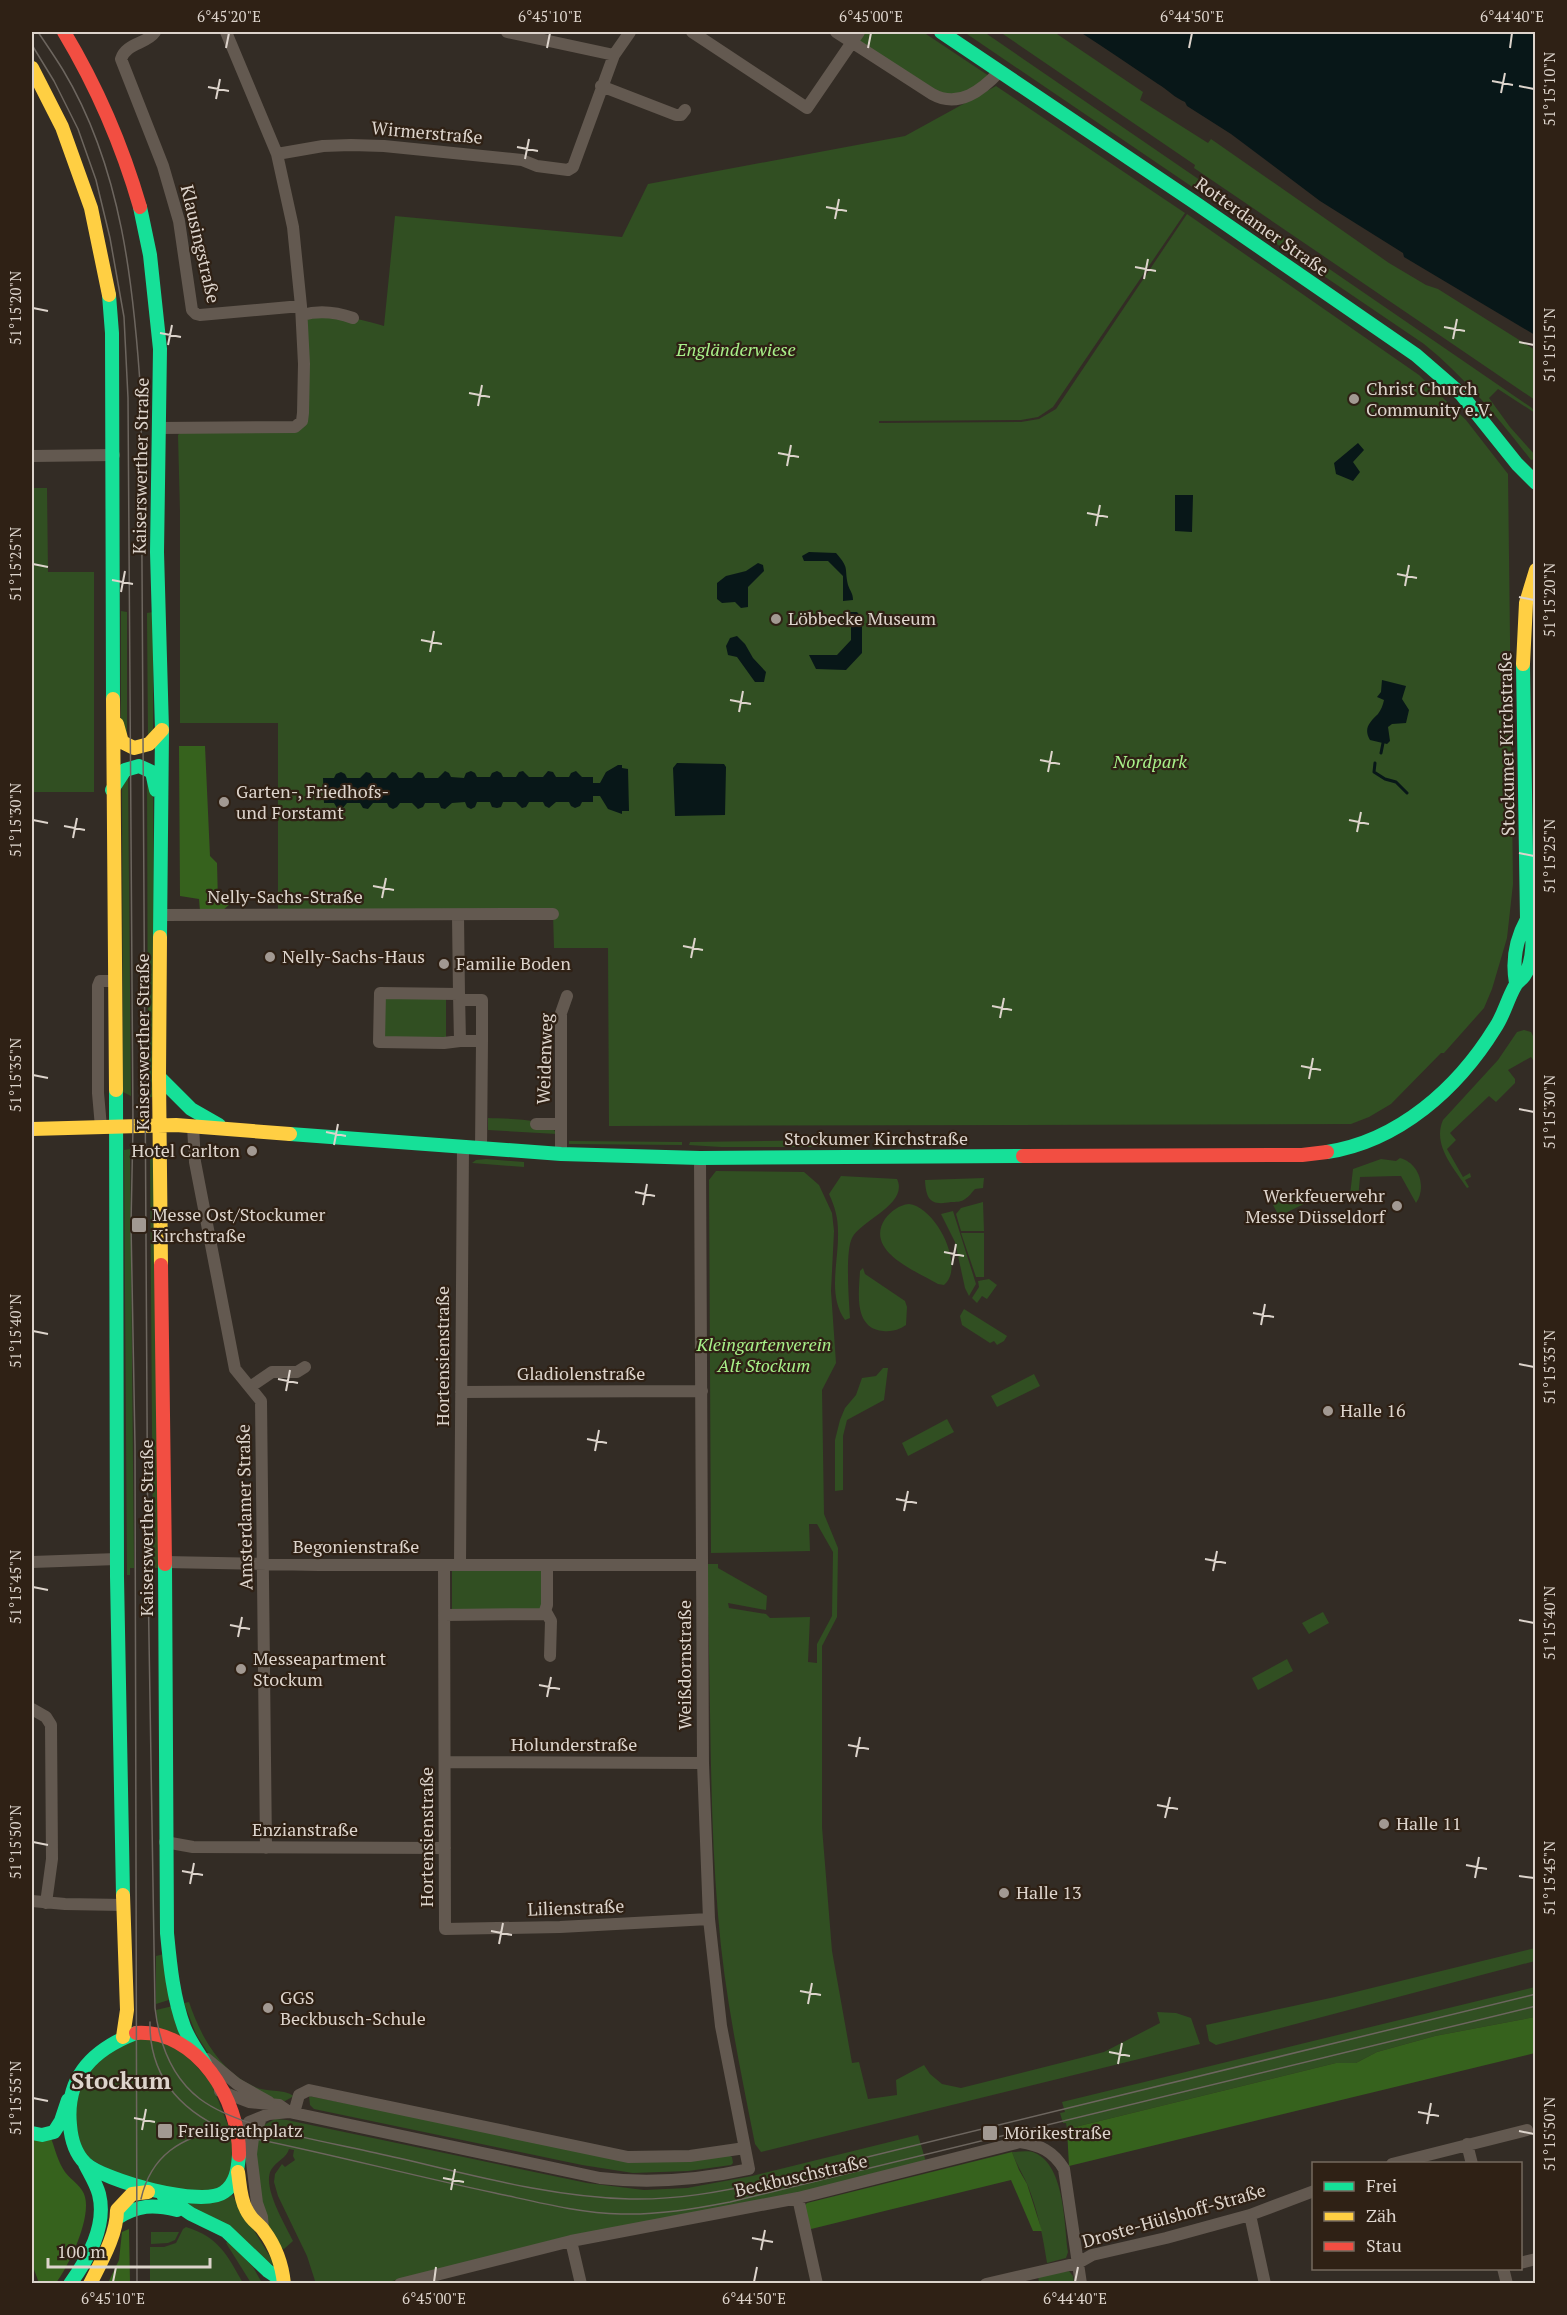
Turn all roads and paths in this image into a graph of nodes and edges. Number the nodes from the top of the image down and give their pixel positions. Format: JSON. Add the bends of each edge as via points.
{"nodes":[{"id":1,"x":64,"y":32,"type":"edge"},
{"id":2,"x":155,"y":32,"type":"edge"},
{"id":3,"x":226,"y":32,"type":"edge"},
{"id":4,"x":507,"y":32,"type":"edge"},
{"id":5,"x":630,"y":32,"type":"edge"},
{"id":6,"x":692,"y":32,"type":"edge"},
{"id":7,"x":836,"y":32,"type":"edge"},
{"id":8,"x":941,"y":32,"type":"edge"},
{"id":9,"x":855,"y":37,"type":"edge"},
{"id":10,"x":614,"y":55,"type":"junction"},
{"id":11,"x":32,"y":68,"type":"edge"},
{"id":12,"x":1000,"y":71,"type":"junction"},
{"id":13,"x":601,"y":86,"type":"junction"},
{"id":14,"x":685,"y":110,"type":"dead end"},
{"id":15,"x":277,"y":154,"type":"junction"},
{"id":16,"x":301,"y":310,"type":"junction"},
{"id":17,"x":353,"y":318,"type":"dead end"},
{"id":18,"x":159,"y":428,"type":"junction"},
{"id":19,"x":114,"y":455,"type":"junction"},
{"id":20,"x":32,"y":456,"type":"edge"},
{"id":21,"x":1536,"y":483,"type":"edge"},
{"id":22,"x":1536,"y":570,"type":"edge"},
{"id":23,"x":112,"y":713,"type":"junction"},
{"id":24,"x":162,"y":730,"type":"junction"},
{"id":25,"x":112,"y":790,"type":"junction"},
{"id":26,"x":161,"y":795,"type":"junction"},
{"id":27,"x":553,"y":914,"type":"dead end"},
{"id":28,"x":161,"y":915,"type":"junction"},
{"id":29,"x":459,"y":916,"type":"junction"},
{"id":30,"x":113,"y":981,"type":"junction"},
{"id":31,"x":567,"y":996,"type":"dead end"},
{"id":32,"x":459,"y":997,"type":"junction"},
{"id":33,"x":460,"y":1041,"type":"junction"},
{"id":34,"x":482,"y":1041,"type":"junction"},
{"id":35,"x":159,"y":1077,"type":"junction"},
{"id":36,"x":207,"y":1119,"type":"junction"},
{"id":37,"x":536,"y":1124,"type":"dead end"},
{"id":38,"x":160,"y":1125,"type":"junction"},
{"id":39,"x":561,"y":1125,"type":"junction"},
{"id":40,"x":116,"y":1126,"type":"junction"},
{"id":41,"x":190,"y":1126,"type":"junction"},
{"id":42,"x":102,"y":1127,"type":"junction"},
{"id":43,"x":224,"y":1128,"type":"junction"},
{"id":44,"x":32,"y":1129,"type":"edge"},
{"id":45,"x":463,"y":1147,"type":"junction"},
{"id":46,"x":481,"y":1149,"type":"junction"},
{"id":47,"x":561,"y":1154,"type":"junction"},
{"id":48,"x":700,"y":1158,"type":"junction"},
{"id":49,"x":305,"y":1367,"type":"dead end"},
{"id":50,"x":250,"y":1387,"type":"junction"},
{"id":51,"x":702,"y":1391,"type":"junction"},
{"id":52,"x":461,"y":1392,"type":"junction"},
{"id":53,"x":117,"y":1559,"type":"junction"},
{"id":54,"x":32,"y":1562,"type":"edge"},
{"id":55,"x":165,"y":1562,"type":"junction"},
{"id":56,"x":264,"y":1564,"type":"junction"},
{"id":57,"x":444,"y":1565,"type":"junction"},
{"id":58,"x":460,"y":1565,"type":"junction"},
{"id":59,"x":547,"y":1565,"type":"junction"},
{"id":60,"x":702,"y":1565,"type":"junction"},
{"id":61,"x":546,"y":1612,"type":"junction"},
{"id":62,"x":444,"y":1615,"type":"junction"},
{"id":63,"x":550,"y":1656,"type":"dead end"},
{"id":64,"x":32,"y":1709,"type":"edge"},
{"id":65,"x":445,"y":1762,"type":"junction"},
{"id":66,"x":703,"y":1763,"type":"junction"},
{"id":67,"x":165,"y":1842,"type":"junction"},
{"id":68,"x":266,"y":1848,"type":"junction"},
{"id":69,"x":445,"y":1848,"type":"junction"},
{"id":70,"x":32,"y":1901,"type":"edge"},
{"id":71,"x":46,"y":1903,"type":"junction"},
{"id":72,"x":123,"y":1905,"type":"junction"},
{"id":73,"x":709,"y":1919,"type":"junction"},
{"id":74,"x":445,"y":1929,"type":"joint"},
{"id":75,"x":123,"y":2037,"type":"junction"},
{"id":76,"x":197,"y":2050,"type":"junction"},
{"id":77,"x":204,"y":2064,"type":"junction"},
{"id":78,"x":220,"y":2091,"type":"junction"},
{"id":79,"x":68,"y":2100,"type":"junction"},
{"id":80,"x":270,"y":2103,"type":"junction"},
{"id":81,"x":292,"y":2112,"type":"junction"},
{"id":82,"x":261,"y":2118,"type":"junction"},
{"id":83,"x":1527,"y":2130,"type":"dead end"},
{"id":84,"x":32,"y":2133,"type":"edge"},
{"id":85,"x":1467,"y":2144,"type":"junction"},
{"id":86,"x":745,"y":2148,"type":"junction"},
{"id":87,"x":240,"y":2156,"type":"junction"},
{"id":88,"x":1396,"y":2162,"type":"edge"},
{"id":89,"x":1472,"y":2162,"type":"edge"},
{"id":90,"x":85,"y":2163,"type":"junction"},
{"id":91,"x":749,"y":2169,"type":"joint"},
{"id":92,"x":238,"y":2172,"type":"junction"},
{"id":93,"x":157,"y":2192,"type":"junction"},
{"id":94,"x":1312,"y":2192,"type":"edge"},
{"id":95,"x":798,"y":2198,"type":"junction"},
{"id":96,"x":185,"y":2211,"type":"junction"},
{"id":97,"x":1250,"y":2215,"type":"junction"},
{"id":98,"x":117,"y":2218,"type":"junction"},
{"id":99,"x":263,"y":2229,"type":"junction"},
{"id":100,"x":571,"y":2241,"type":"junction"},
{"id":101,"x":1078,"y":2263,"type":"junction"},
{"id":102,"x":283,"y":2282,"type":"edge"},
{"id":103,"x":70,"y":2283,"type":"edge"},
{"id":104,"x":90,"y":2283,"type":"edge"},
{"id":105,"x":400,"y":2283,"type":"edge"},
{"id":106,"x":581,"y":2283,"type":"edge"},
{"id":107,"x":817,"y":2283,"type":"edge"},
{"id":108,"x":986,"y":2283,"type":"edge"},
{"id":109,"x":1081,"y":2283,"type":"edge"},
{"id":110,"x":1265,"y":2283,"type":"edge"}],
"edges":[{"from":1,"to":18,"type":"main road","name":"Kaiserswerther Straße","via":[[108,116],[142,214],[160,339]]},
{"from":2,"to":16,"type":"street","name":"Klausingstraße","via":[[126,50],[121,59],[163,166],[178,221],[192,310],[200,315]]},
{"from":3,"to":15,"type":"street"},
{"from":4,"to":10,"type":"street"},
{"from":5,"to":10,"type":"street"},
{"from":6,"to":9,"type":"street","via":[[807,108]]},
{"from":7,"to":9,"type":"street"},
{"from":8,"to":12,"type":"main road","name":"Rotterdamer Straße"},
{"from":9,"to":12,"type":"street","via":[[944,99],[964,99]]},
{"from":10,"to":13,"type":"street"},
{"from":11,"to":19,"type":"main road","name":"Kaiserswerther Straße","via":[[76,163],[102,254],[112,333]]},
{"from":12,"to":21,"type":"main road","name":"Rotterdamer Straße","via":[[1416,355],[1461,394]]},
{"from":13,"to":14,"type":"street","via":[[676,115]]},
{"from":13,"to":15,"type":"street","name":"Wirmerstraße","via":[[573,167],[562,170],[522,160],[384,146],[323,146]]},
{"from":15,"to":16,"type":"street","via":[[293,227]]},
{"from":16,"to":17,"type":"street"},
{"from":16,"to":18,"type":"street","via":[[304,364],[303,413],[299,425]]},
{"from":18,"to":24,"type":"main road","name":"Kaiserswerther Straße","via":[[157,552]]},
{"from":19,"to":20,"type":"street"},
{"from":19,"to":23,"type":"main road","name":"Kaiserswerther Straße"},
{"from":22,"to":48,"type":"main road","name":"Stockumer Kirchstraße","via":[[1526,603],[1523,640],[1527,919],[1533,935],[1529,957],[1524,976],[1516,983],[1486,1044],[1451,1085],[1403,1123],[1340,1150],[1302,1155]]},
{"from":23,"to":24,"type":"main road","via":[[119,739],[130,747],[150,745]]},
{"from":23,"to":25,"type":"main road","name":"Kaiserswerther Straße"},
{"from":24,"to":26,"type":"main road","name":"Kaiserswerther Straße"},
{"from":25,"to":26,"type":"main road","via":[[125,769],[137,766],[153,773],[155,789]]},
{"from":25,"to":30,"type":"main road","name":"Kaiserswerther Straße"},
{"from":26,"to":28,"type":"main road","name":"Kaiserswerther Straße"},
{"from":27,"to":29,"type":"street","name":"Nelly-Sachs-Straße"},
{"from":28,"to":29,"type":"street","name":"Nelly-Sachs-Straße"},
{"from":28,"to":35,"type":"main road","name":"Kaiserswerther Straße"},
{"from":29,"to":32,"type":"street"},
{"from":30,"to":40,"type":"main road","name":"Kaiserswerther Straße"},
{"from":30,"to":42,"type":"street","name":"Kaiserswerther Straße","via":[[100,981],[98,986],[98,1094]]},
{"from":31,"to":39,"type":"street","name":"Weidenweg","via":[[561,1013]]},
{"from":32,"to":33,"type":"street"},
{"from":32,"to":33,"type":"street","via":[[380,993],[380,1042]]},
{"from":32,"to":34,"type":"street","via":[[482,1000]]},
{"from":33,"to":34,"type":"street"},
{"from":34,"to":46,"type":"street"},
{"from":35,"to":36,"type":"main road","via":[[191,1109]]},
{"from":35,"to":38,"type":"main road","name":"Kaiserswerther Straße"},
{"from":36,"to":41,"type":"main road","via":[[194,1121]]},
{"from":36,"to":43,"type":"main road"},
{"from":37,"to":39,"type":"street","name":"Weidenweg"},
{"from":38,"to":40,"type":"main road","name":"Stockumer Kirchstraße"},
{"from":38,"to":41,"type":"main road","name":"Stockumer Kirchstraße"},
{"from":38,"to":55,"type":"main road","name":"Kaiserswerther Straße"},
{"from":39,"to":47,"type":"street","name":"Weidenweg"},
{"from":40,"to":42,"type":"main road","name":"Stockumer Kirchstraße"},
{"from":40,"to":53,"type":"main road","name":"Kaiserswerther Straße"},
{"from":41,"to":43,"type":"main road","name":"Stockumer Kirchstraße"},
{"from":41,"to":50,"type":"street","name":"Amsterdamer Straße","via":[[236,1369]]},
{"from":42,"to":44,"type":"main road","name":"Stockumer Kirchstraße"},
{"from":43,"to":45,"type":"main road","name":"Stockumer Kirchstraße"},
{"from":45,"to":46,"type":"main road","name":"Stockumer Kirchstraße"},
{"from":45,"to":52,"type":"street","name":"Hortensienstraße"},
{"from":46,"to":47,"type":"main road","name":"Stockumer Kirchstraße"},
{"from":47,"to":48,"type":"main road","name":"Stockumer Kirchstraße"},
{"from":48,"to":51,"type":"street","name":"Weißdornstraße"},
{"from":49,"to":50,"type":"street","via":[[272,1372]]},
{"from":50,"to":56,"type":"street","name":"Amsterdamer Straße","via":[[261,1401]]},
{"from":51,"to":52,"type":"street","name":"Gladiolenstraße"},
{"from":51,"to":60,"type":"street","name":"Weißdornstraße"},
{"from":52,"to":58,"type":"street","name":"Hortensienstraße"},
{"from":53,"to":54,"type":"street"},
{"from":53,"to":72,"type":"main road","name":"Kaiserswerther Straße"},
{"from":55,"to":56,"type":"street","name":"Begonienstraße"},
{"from":55,"to":67,"type":"main road","name":"Kaiserswerther Straße"},
{"from":56,"to":57,"type":"street","name":"Begonienstraße"},
{"from":56,"to":68,"type":"street","name":"Amsterdamer Straße"},
{"from":57,"to":58,"type":"street","name":"Begonienstraße"},
{"from":57,"to":62,"type":"street","name":"Hortensienstraße"},
{"from":58,"to":59,"type":"street","name":"Begonienstraße"},
{"from":59,"to":60,"type":"street","name":"Begonienstraße"},
{"from":59,"to":61,"type":"street"},
{"from":60,"to":66,"type":"street","name":"Weißdornstraße"},
{"from":61,"to":62,"type":"street"},
{"from":61,"to":63,"type":"street","via":[[551,1621]]},
{"from":62,"to":65,"type":"street","name":"Hortensienstraße"},
{"from":64,"to":71,"type":"street","via":[[51,1725],[52,1859]]},
{"from":65,"to":66,"type":"street","name":"Holunderstraße"},
{"from":65,"to":69,"type":"street","name":"Hortensienstraße"},
{"from":66,"to":73,"type":"street","name":"Weißdornstraße"},
{"from":67,"to":68,"type":"street","name":"Enzianstraße","via":[[193,1847]]},
{"from":67,"to":76,"type":"main road","name":"Kaiserswerther Straße","via":[[170,1966],[185,2028]]},
{"from":68,"to":69,"type":"street","name":"Enzianstraße"},
{"from":69,"to":74,"type":"street","name":"Hortensienstraße"},
{"from":70,"to":71,"type":"street"},
{"from":71,"to":72,"type":"street"},
{"from":72,"to":75,"type":"main road","name":"Kaiserswerther Straße","via":[[127,2010]]},
{"from":73,"to":74,"type":"street","name":"Lilienstraße"},
{"from":73,"to":86,"type":"street","name":"Weißdornstraße","via":[[722,2026]]},
{"from":75,"to":77,"type":"main road","via":[[141,2032],[164,2034]]},
{"from":75,"to":79,"type":"main road","via":[[90,2059],[80,2071]]},
{"from":76,"to":77,"type":"main road","name":"Kaiserswerther Straße"},
{"from":76,"to":80,"type":"street","name":"Beckbuschstraße","via":[[237,2084]]},
{"from":77,"to":78,"type":"main road"},
{"from":78,"to":80,"type":"street","name":"Beckbuschstraße","via":[[241,2100]]},
{"from":78,"to":87,"type":"main road","via":[[237,2135]]},
{"from":79,"to":84,"type":"main road","via":[[54,2132]]},
{"from":79,"to":90,"type":"main road","via":[[72,2139]]},
{"from":80,"to":81,"type":"street","name":"Beckbuschstraße"},
{"from":81,"to":82,"type":"street","name":"Beckbuschstraße"},
{"from":81,"to":86,"type":"street","via":[[299,2095],[309,2090],[628,2157],[690,2156]]},
{"from":81,"to":91,"type":"street","name":"Beckbuschstraße","via":[[600,2178],[668,2182]]},
{"from":82,"to":87,"type":"street","via":[[253,2119],[245,2128]]},
{"from":82,"to":99,"type":"street","via":[[251,2154]]},
{"from":83,"to":85,"type":"street"},
{"from":85,"to":88,"type":"street"},
{"from":85,"to":89,"type":"street"},
{"from":86,"to":91,"type":"street","name":"Weißdornstraße"},
{"from":87,"to":92,"type":"main road"},
{"from":90,"to":93,"type":"main road","via":[[111,2178]]},
{"from":90,"to":103,"type":"main road","via":[[99,2194],[100,2212],[91,2246]]},
{"from":92,"to":93,"type":"main road","via":[[229,2191],[218,2195]]},
{"from":92,"to":99,"type":"main road","via":[[244,2208]]},
{"from":93,"to":96,"type":"main road"},
{"from":93,"to":98,"type":"main road","via":[[132,2194],[117,2210]]},
{"from":94,"to":97,"type":"street","name":"Droste-Hülshoff-Straße"},
{"from":95,"to":100,"type":"street","name":"Beckbuschstraße"},
{"from":95,"to":101,"type":"street","name":"Beckbuschstraße","via":[[1020,2142],[1037,2144],[1052,2153],[1064,2169]]},
{"from":95,"to":107,"type":"street"},
{"from":96,"to":98,"type":"main road","via":[[146,2204]]},
{"from":96,"to":102,"type":"main road","via":[[232,2235],[267,2272]]},
{"from":97,"to":101,"type":"street","name":"Droste-Hülshoff-Straße","via":[[1092,2255]]},
{"from":97,"to":110,"type":"street"},
{"from":98,"to":104,"type":"main road"},
{"from":99,"to":102,"type":"main road","via":[[282,2264]]},
{"from":100,"to":105,"type":"street","name":"Beckbuschstraße"},
{"from":100,"to":106,"type":"street"},
{"from":101,"to":108,"type":"street","name":"Droste-Hülshoff-Straße"},
{"from":101,"to":109,"type":"street"}]}
